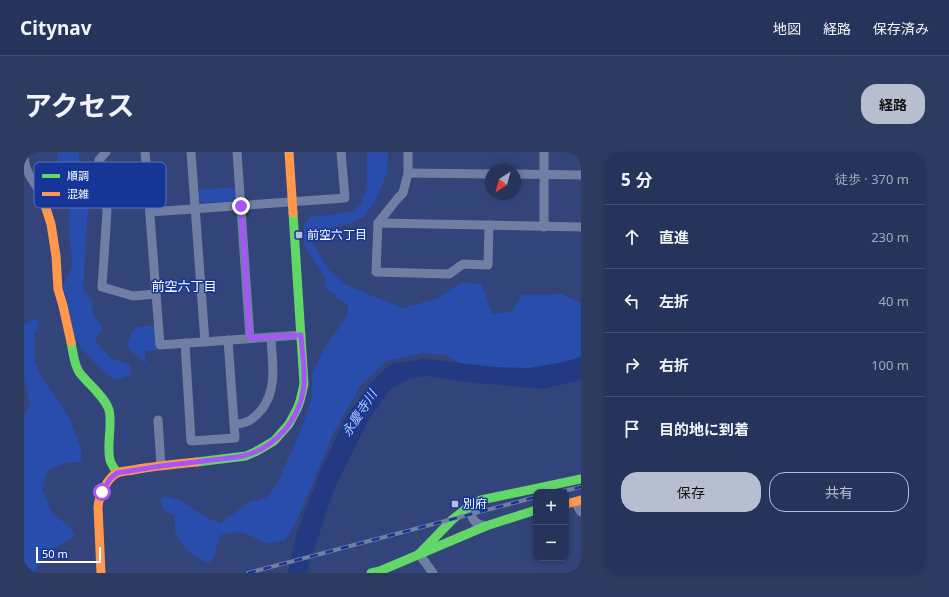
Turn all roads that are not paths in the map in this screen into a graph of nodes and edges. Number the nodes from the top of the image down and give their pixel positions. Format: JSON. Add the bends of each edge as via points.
{"nodes":[{"id":1,"x":106,"y":152,"type":"edge"},
{"id":2,"x":145,"y":152,"type":"edge"},
{"id":3,"x":191,"y":152,"type":"edge"},
{"id":4,"x":237,"y":152,"type":"edge"},
{"id":5,"x":289,"y":152,"type":"edge"},
{"id":6,"x":341,"y":152,"type":"edge"},
{"id":7,"x":408,"y":152,"type":"edge"},
{"id":8,"x":544,"y":152,"type":"edge"},
{"id":9,"x":24,"y":158,"type":"edge"},
{"id":10,"x":99,"y":162,"type":"edge"},
{"id":11,"x":146,"y":162,"type":"edge"},
{"id":12,"x":408,"y":173,"type":"junction"},
{"id":13,"x":485,"y":174,"type":"edge"},
{"id":14,"x":521,"y":174,"type":"edge"},
{"id":15,"x":544,"y":174,"type":"junction"},
{"id":16,"x":581,"y":175,"type":"edge"},
{"id":17,"x":34,"y":182,"type":"edge"},
{"id":18,"x":292,"y":202,"type":"junction"},
{"id":19,"x":241,"y":206,"type":"junction"},
{"id":20,"x":46,"y":208,"type":"edge"},
{"id":21,"x":107,"y":208,"type":"edge"},
{"id":22,"x":150,"y":208,"type":"edge"},
{"id":23,"x":195,"y":209,"type":"junction"},
{"id":24,"x":150,"y":212,"type":"junction"},
{"id":25,"x":378,"y":223,"type":"junction"},
{"id":26,"x":489,"y":226,"type":"junction"},
{"id":27,"x":544,"y":227,"type":"junction"},
{"id":28,"x":581,"y":227,"type":"edge"},
{"id":29,"x":156,"y":294,"type":"junction"},
{"id":30,"x":301,"y":335,"type":"junction"},
{"id":31,"x":271,"y":337,"type":"junction"},
{"id":32,"x":250,"y":338,"type":"junction"},
{"id":33,"x":228,"y":340,"type":"junction"},
{"id":34,"x":205,"y":342,"type":"junction"},
{"id":35,"x":185,"y":343,"type":"junction"},
{"id":36,"x":158,"y":420,"type":"dead end"},
{"id":37,"x":234,"y":424,"type":"junction"},
{"id":38,"x":161,"y":466,"type":"junction"},
{"id":39,"x":117,"y":473,"type":"junction"},
{"id":40,"x":581,"y":479,"type":"edge"},
{"id":41,"x":481,"y":500,"type":"junction"},
{"id":42,"x":574,"y":502,"type":"edge"},
{"id":43,"x":533,"y":510,"type":"edge"},
{"id":44,"x":581,"y":512,"type":"edge"},
{"id":45,"x":486,"y":526,"type":"junction"},
{"id":46,"x":419,"y":554,"type":"junction"},
{"id":47,"x":101,"y":573,"type":"edge"},
{"id":48,"x":371,"y":573,"type":"edge"},
{"id":49,"x":433,"y":573,"type":"edge"}],
"edges":[{"from":1,"to":10,"type":"street"},
{"from":2,"to":11,"type":"street"},
{"from":3,"to":23,"type":"street"},
{"from":4,"to":19,"type":"street"},
{"from":5,"to":18,"type":"street"},
{"from":6,"to":18,"type":"street","via":[[345,198]]},
{"from":7,"to":12,"type":"street"},
{"from":8,"to":15,"type":"street"},
{"from":9,"to":17,"type":"street"},
{"from":12,"to":13,"type":"street"},
{"from":12,"to":25,"type":"street","via":[[403,193]]},
{"from":14,"to":15,"type":"street"},
{"from":15,"to":16,"type":"street"},
{"from":15,"to":27,"type":"street"},
{"from":18,"to":19,"type":"street"},
{"from":18,"to":30,"type":"street"},
{"from":19,"to":23,"type":"street"},
{"from":19,"to":32,"type":"street"},
{"from":20,"to":39,"type":"street","via":[[56,256],[58,289],[73,354],[78,370],[100,395],[109,410],[110,460]]},
{"from":21,"to":29,"type":"street","via":[[102,287],[133,296]]},
{"from":22,"to":24,"type":"street"},
{"from":23,"to":24,"type":"street"},
{"from":23,"to":34,"type":"street"},
{"from":24,"to":29,"type":"street"},
{"from":25,"to":26,"type":"street"},
{"from":25,"to":26,"type":"street","via":[[376,272],[449,274],[463,264],[488,265]]},
{"from":26,"to":27,"type":"street"},
{"from":27,"to":28,"type":"street"},
{"from":29,"to":35,"type":"street","via":[[160,345]]},
{"from":30,"to":31,"type":"street"},
{"from":30,"to":38,"type":"street","via":[[304,384],[298,410],[274,441],[246,456]]},
{"from":31,"to":32,"type":"street"},
{"from":31,"to":37,"type":"street","via":[[273,381],[269,398],[253,418]]},
{"from":32,"to":33,"type":"street"},
{"from":33,"to":34,"type":"street"},
{"from":33,"to":37,"type":"street"},
{"from":34,"to":35,"type":"street"},
{"from":35,"to":37,"type":"street","via":[[192,441],[234,438]]},
{"from":36,"to":38,"type":"street"},
{"from":38,"to":39,"type":"street"},
{"from":39,"to":47,"type":"street","via":[[110,479],[99,499]]},
{"from":40,"to":41,"type":"street"},
{"from":41,"to":45,"type":"street","via":[[473,507],[472,518]]},
{"from":41,"to":46,"type":"street","via":[[453,518]]},
{"from":42,"to":44,"type":"street"},
{"from":43,"to":45,"type":"street"},
{"from":45,"to":46,"type":"street"},
{"from":46,"to":48,"type":"street"},
{"from":46,"to":49,"type":"street"}]}
